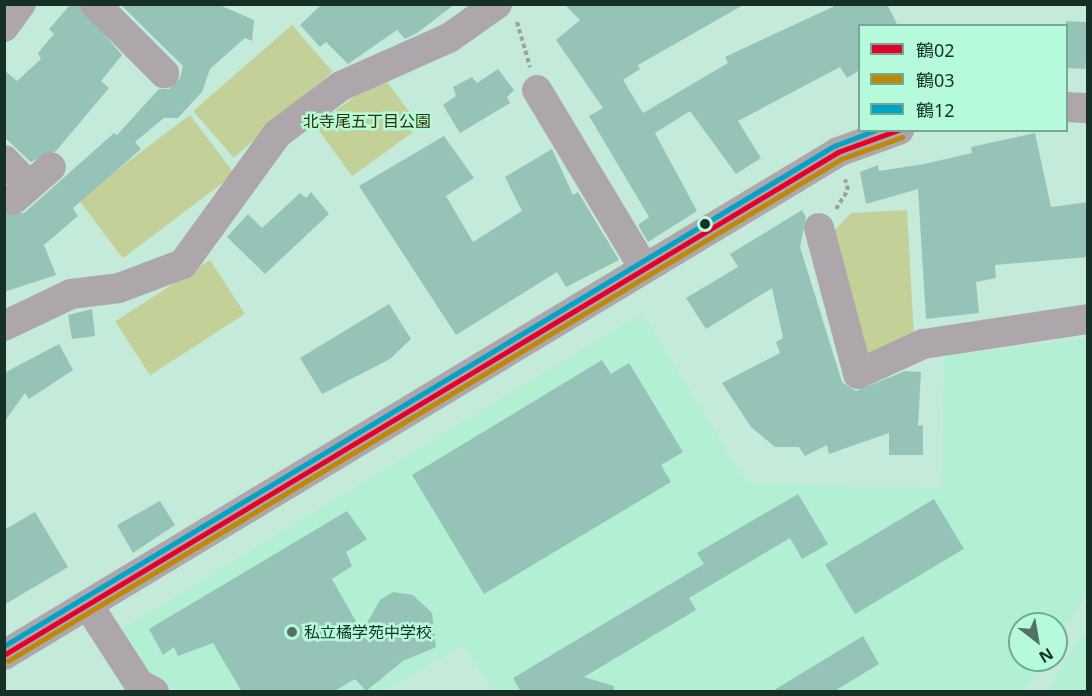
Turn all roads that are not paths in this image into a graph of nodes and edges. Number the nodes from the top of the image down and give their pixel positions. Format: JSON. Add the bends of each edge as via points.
{"nodes":[{"id":1,"x":21,"y":4,"type":"edge"},
{"id":2,"x":95,"y":4,"type":"edge"},
{"id":3,"x":504,"y":9,"type":"edge"},
{"id":4,"x":4,"y":27,"type":"edge"},
{"id":5,"x":164,"y":73,"type":"dead end"},
{"id":6,"x":537,"y":90,"type":"road end"},
{"id":7,"x":1068,"y":107,"type":"edge"},
{"id":8,"x":1088,"y":108,"type":"edge"},
{"id":9,"x":893,"y":132,"type":"edge"},
{"id":10,"x":4,"y":160,"type":"edge"},
{"id":11,"x":51,"y":167,"type":"dead end"},
{"id":12,"x":819,"y":228,"type":"road end"},
{"id":13,"x":644,"y":268,"type":"junction"},
{"id":14,"x":1088,"y":319,"type":"edge"},
{"id":15,"x":4,"y":326,"type":"edge"},
{"id":16,"x":90,"y":608,"type":"junction"},
{"id":17,"x":4,"y":655,"type":"edge"},
{"id":18,"x":154,"y":692,"type":"edge"}],
"edges":[{"from":1,"to":4,"type":"street"},
{"from":2,"to":5,"type":"street"},
{"from":3,"to":15,"type":"street","via":[[341,86],[277,134],[183,264],[119,288],[71,294]]},
{"from":6,"to":13,"type":"street"},
{"from":7,"to":8,"type":"street"},
{"from":9,"to":13,"type":"street","via":[[838,152]]},
{"from":10,"to":11,"type":"street","via":[[21,193]]},
{"from":12,"to":14,"type":"street","via":[[858,374],[923,344]]},
{"from":13,"to":16,"type":"street"},
{"from":16,"to":17,"type":"street"},
{"from":16,"to":18,"type":"street","via":[[139,684]]}]}
